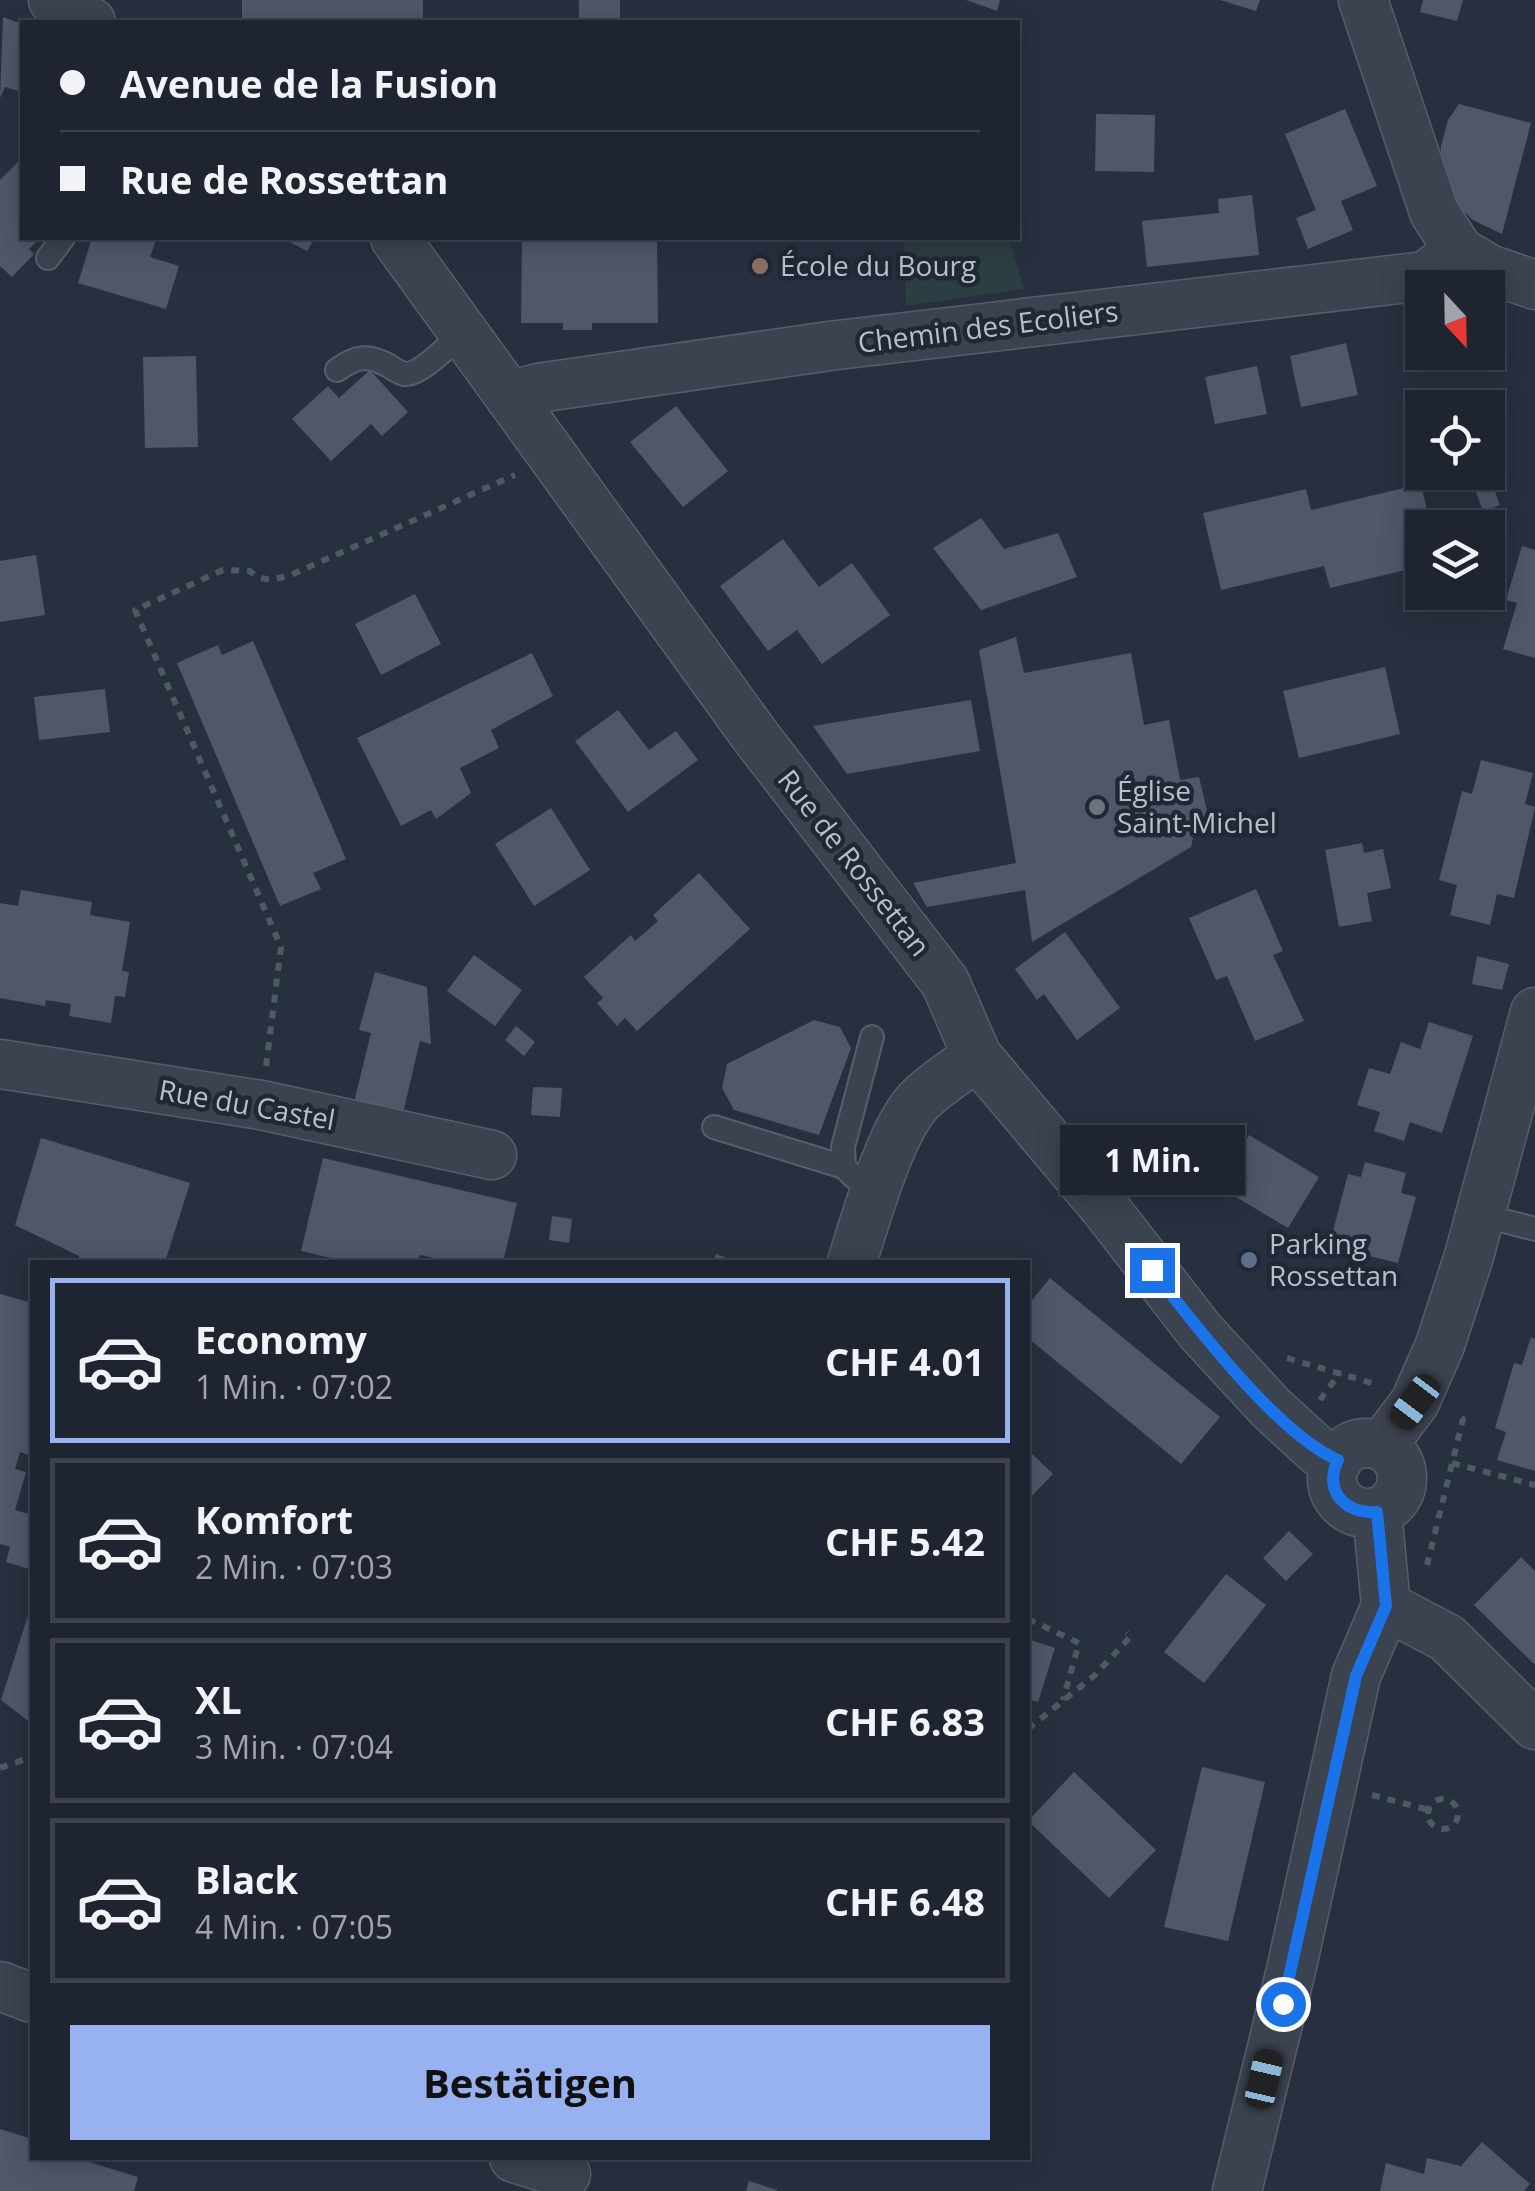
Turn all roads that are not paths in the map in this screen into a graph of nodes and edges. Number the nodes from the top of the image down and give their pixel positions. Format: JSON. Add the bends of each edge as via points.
{"nodes":[{"id":1,"x":53,"y":0,"type":"edge"},
{"id":2,"x":1363,"y":0,"type":"edge"},
{"id":3,"x":87,"y":20,"type":"edge"},
{"id":4,"x":62,"y":240,"type":"edge"},
{"id":5,"x":396,"y":240,"type":"edge"},
{"id":6,"x":1459,"y":252,"type":"junction"},
{"id":7,"x":48,"y":258,"type":"dead end"},
{"id":8,"x":1535,"y":284,"type":"edge"},
{"id":9,"x":464,"y":332,"type":"junction"},
{"id":10,"x":337,"y":370,"type":"dead end"},
{"id":11,"x":512,"y":395,"type":"junction"},
{"id":12,"x":1535,"y":1012,"type":"edge"},
{"id":13,"x":872,"y":1037,"type":"dead end"},
{"id":14,"x":978,"y":1056,"type":"junction"},
{"id":15,"x":0,"y":1064,"type":"edge"},
{"id":16,"x":714,"y":1127,"type":"dead end"},
{"id":17,"x":492,"y":1155,"type":"dead end"},
{"id":18,"x":861,"y":1176,"type":"junction"},
{"id":19,"x":1480,"y":1215,"type":"junction"},
{"id":20,"x":1535,"y":1229,"type":"edge"},
{"id":21,"x":852,"y":1260,"type":"edge"},
{"id":22,"x":1382,"y":1446,"type":"junction"},
{"id":23,"x":1338,"y":1460,"type":"junction"},
{"id":24,"x":1377,"y":1512,"type":"junction"},
{"id":25,"x":1400,"y":1612,"type":"junction"},
{"id":26,"x":1535,"y":1726,"type":"edge"},
{"id":27,"x":0,"y":1986,"type":"edge"},
{"id":28,"x":30,"y":1997,"type":"edge"},
{"id":29,"x":520,"y":2160,"type":"edge"},
{"id":30,"x":566,"y":2174,"type":"edge"},
{"id":31,"x":1237,"y":2191,"type":"edge"}],
"edges":[{"from":1,"to":3,"type":"street"},
{"from":2,"to":6,"type":"street","via":[[1434,212]]},
{"from":4,"to":7,"type":"lane"},
{"from":5,"to":9,"type":"street","name":"Rue de Rossettan"},
{"from":6,"to":8,"type":"street"},
{"from":6,"to":11,"type":"street","name":"Chemin des Ecoliers","via":[[1424,276],[829,346]]},
{"from":9,"to":10,"type":"lane","via":[[411,373],[364,357]]},
{"from":9,"to":11,"type":"street","name":"Rue de Rossettan"},
{"from":11,"to":14,"type":"street","name":"Rue de Rossettan","via":[[756,737],[946,982]]},
{"from":12,"to":19,"type":"street"},
{"from":13,"to":18,"type":"lane","via":[[843,1147]]},
{"from":14,"to":18,"type":"street","via":[[917,1102]]},
{"from":14,"to":23,"type":"street","name":"Rue de Rossettan","via":[[1200,1331],[1270,1408],[1318,1452]]},
{"from":15,"to":17,"type":"street","name":"Rue du Castel","via":[[261,1105]]},
{"from":16,"to":18,"type":"lane"},
{"from":18,"to":21,"type":"street"},
{"from":19,"to":20,"type":"lane"},
{"from":19,"to":22,"type":"street","via":[[1434,1359],[1415,1402]]},
{"from":22,"to":23,"type":"street","via":[[1360,1444]]},
{"from":22,"to":24,"type":"street","via":[[1402,1477],[1393,1502]]},
{"from":23,"to":24,"type":"street","via":[[1332,1480],[1339,1499],[1356,1511]]},
{"from":24,"to":25,"type":"street"},
{"from":25,"to":26,"type":"street","via":[[1447,1638]]},
{"from":25,"to":31,"type":"street","via":[[1356,1676]]},
{"from":27,"to":28,"type":"street"},
{"from":29,"to":30,"type":"street"}]}
